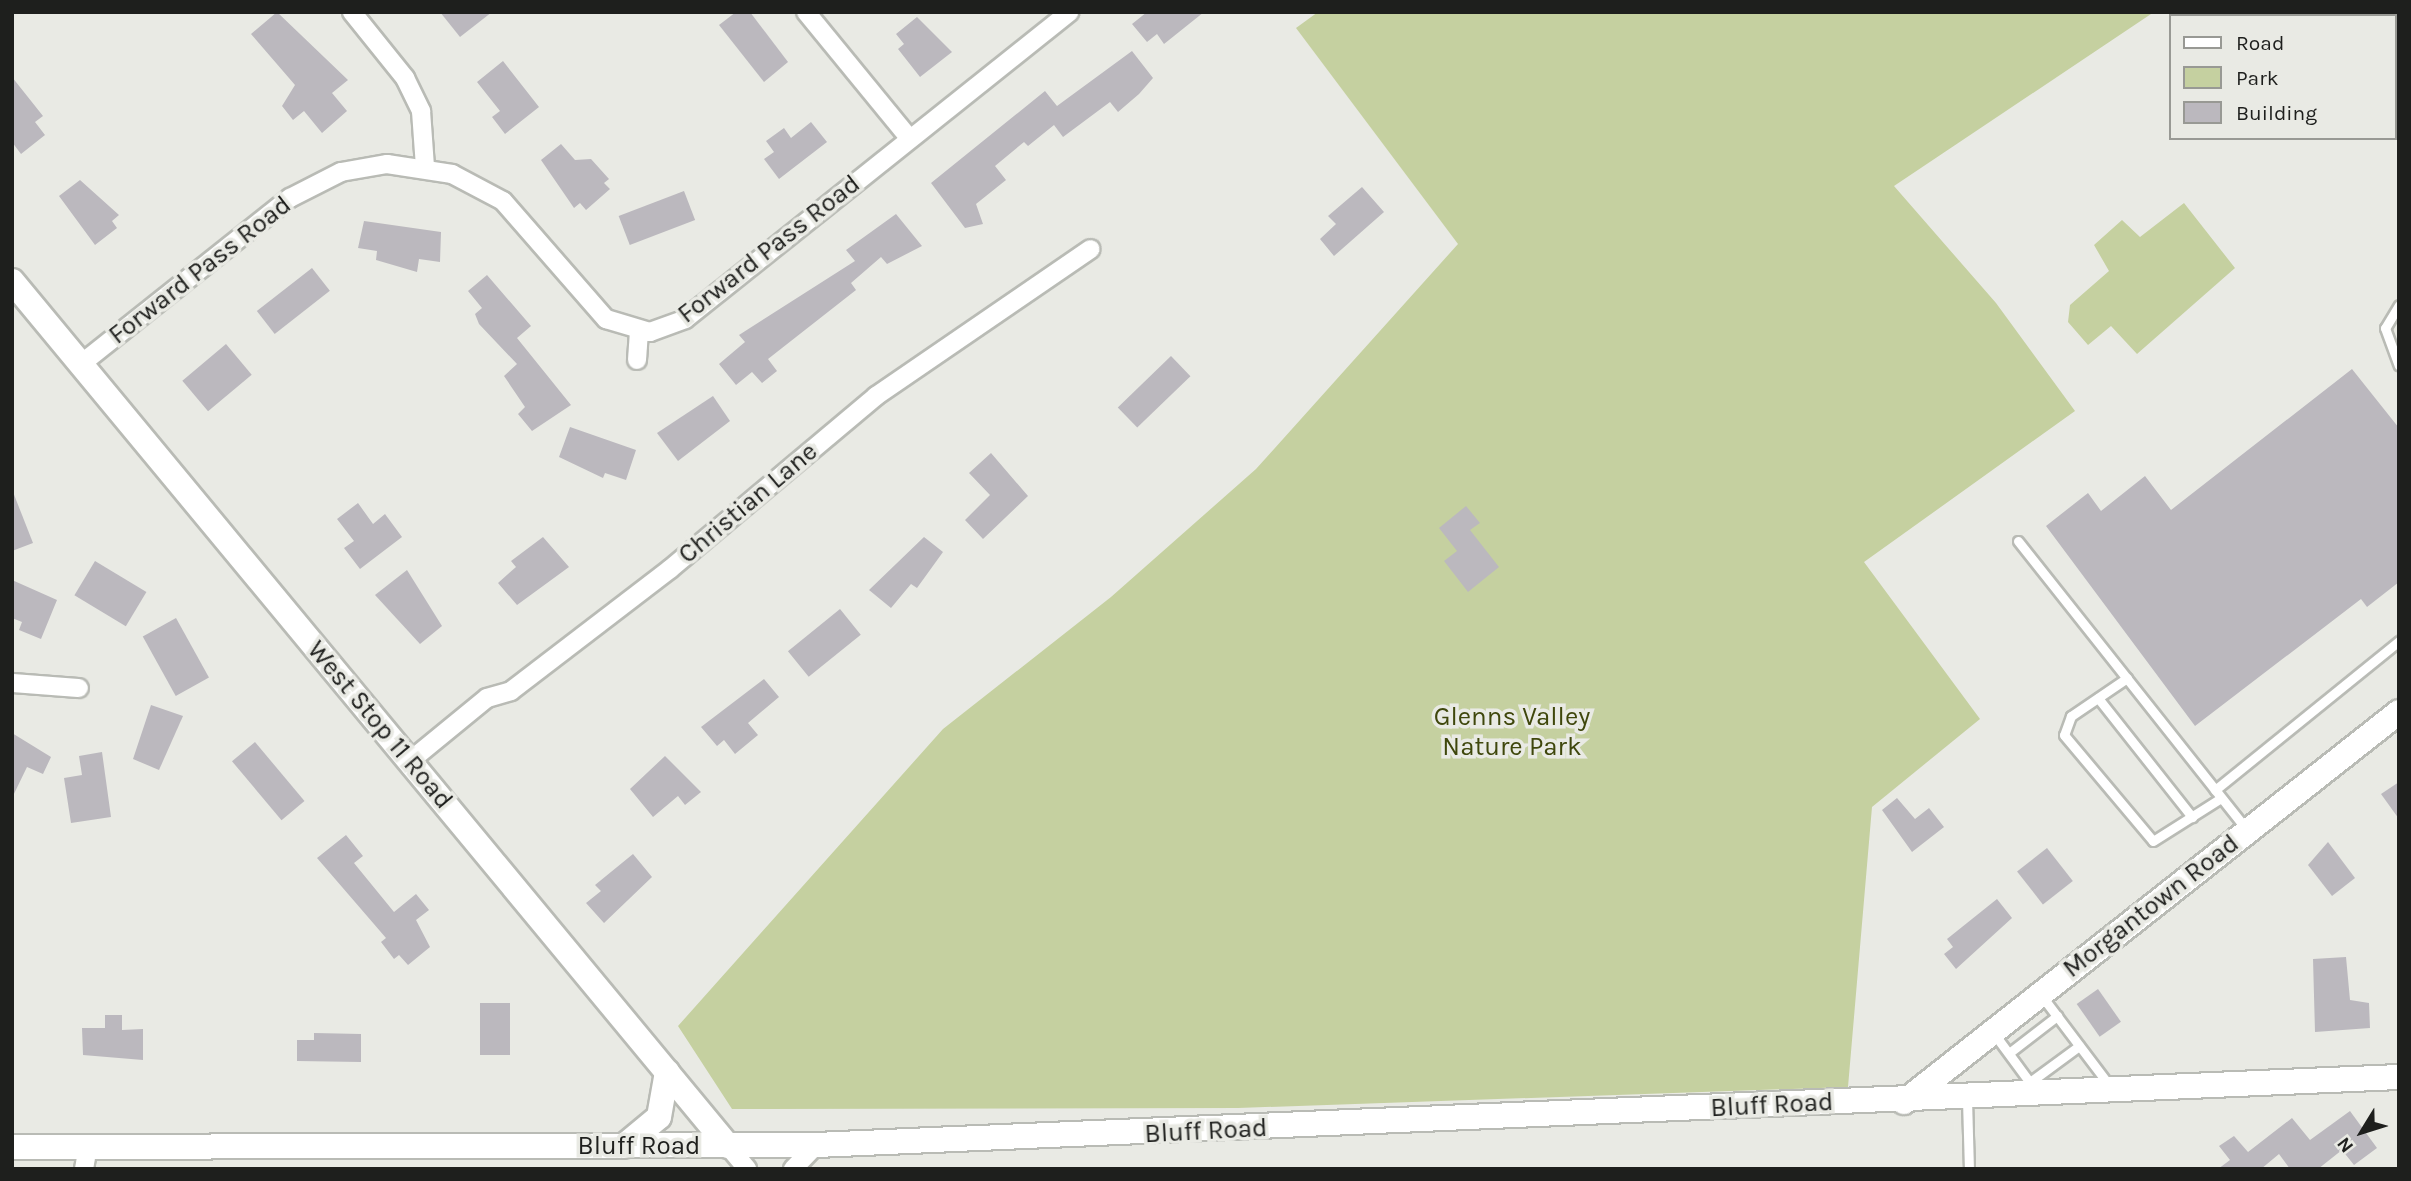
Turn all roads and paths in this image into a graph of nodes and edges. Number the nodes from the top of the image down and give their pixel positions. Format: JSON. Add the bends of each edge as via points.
{"nodes":[{"id":1,"x":352,"y":12,"type":"edge"},
{"id":2,"x":806,"y":12,"type":"edge"},
{"id":3,"x":1070,"y":12,"type":"edge"},
{"id":4,"x":910,"y":139,"type":"junction"},
{"id":5,"x":425,"y":167,"type":"junction"},
{"id":6,"x":1091,"y":249,"type":"dead end"},
{"id":7,"x":12,"y":281,"type":"edge"},
{"id":8,"x":2399,"y":305,"type":"edge"},
{"id":9,"x":639,"y":331,"type":"junction"},
{"id":10,"x":637,"y":360,"type":"dead end"},
{"id":11,"x":81,"y":363,"type":"junction"},
{"id":12,"x":2399,"y":366,"type":"edge"},
{"id":13,"x":2018,"y":541,"type":"dead end"},
{"id":14,"x":2399,"y":641,"type":"edge"},
{"id":15,"x":2127,"y":678,"type":"junction"},
{"id":16,"x":12,"y":683,"type":"edge"},
{"id":17,"x":79,"y":688,"type":"dead end"},
{"id":18,"x":2098,"y":698,"type":"junction"},
{"id":19,"x":2399,"y":712,"type":"edge"},
{"id":20,"x":410,"y":761,"type":"junction"},
{"id":21,"x":2218,"y":794,"type":"junction"},
{"id":22,"x":2192,"y":817,"type":"junction"},
{"id":23,"x":2247,"y":830,"type":"junction"},
{"id":24,"x":2040,"y":994,"type":"junction"},
{"id":25,"x":2057,"y":1016,"type":"junction"},
{"id":26,"x":1992,"y":1032,"type":"junction"},
{"id":27,"x":2079,"y":1045,"type":"junction"},
{"id":28,"x":2009,"y":1054,"type":"junction"},
{"id":29,"x":667,"y":1072,"type":"junction"},
{"id":30,"x":2399,"y":1077,"type":"edge"},
{"id":31,"x":2035,"y":1089,"type":"junction"},
{"id":32,"x":2114,"y":1091,"type":"junction"},
{"id":33,"x":1967,"y":1099,"type":"junction"},
{"id":34,"x":1903,"y":1102,"type":"junction"},
{"id":35,"x":816,"y":1145,"type":"junction"},
{"id":36,"x":624,"y":1146,"type":"junction"},
{"id":37,"x":728,"y":1146,"type":"junction"},
{"id":38,"x":12,"y":1147,"type":"edge"},
{"id":39,"x":86,"y":1157,"type":"edge"},
{"id":40,"x":747,"y":1169,"type":"edge"},
{"id":41,"x":793,"y":1169,"type":"edge"},
{"id":42,"x":1969,"y":1169,"type":"edge"}],
"edges":[{"from":1,"to":5,"type":"street","via":[[405,78],[421,111]]},
{"from":2,"to":4,"type":"street"},
{"from":3,"to":4,"type":"street","name":"Forward Pass Road"},
{"from":4,"to":9,"type":"street","name":"Forward Pass Road","via":[[685,319]]},
{"from":5,"to":9,"type":"street","name":"Forward Pass Road","via":[[503,201],[607,319]]},
{"from":5,"to":11,"type":"street","name":"Forward Pass Road","via":[[387,164],[341,172],[290,198]]},
{"from":6,"to":20,"type":"street","name":"Christian Lane","via":[[876,396],[670,569],[511,691],[487,698]]},
{"from":7,"to":11,"type":"main road","name":"West Stop 11 Road"},
{"from":8,"to":12,"type":"lane","via":[[2385,328]]},
{"from":9,"to":10,"type":"street"},
{"from":11,"to":20,"type":"main road","name":"West Stop 11 Road"},
{"from":13,"to":15,"type":"lane"},
{"from":14,"to":21,"type":"lane"},
{"from":15,"to":18,"type":"lane"},
{"from":15,"to":21,"type":"lane"},
{"from":16,"to":17,"type":"street"},
{"from":18,"to":22,"type":"lane"},
{"from":18,"to":22,"type":"lane","via":[[2063,726],[2064,735],[2104,787],[2153,841]]},
{"from":19,"to":23,"type":"main road","name":"Morgantown Road"},
{"from":20,"to":29,"type":"main road","name":"West Stop 11 Road"},
{"from":21,"to":22,"type":"lane"},
{"from":21,"to":23,"type":"lane"},
{"from":23,"to":24,"type":"main road","name":"Morgantown Road"},
{"from":24,"to":25,"type":"lane"},
{"from":24,"to":26,"type":"main road","name":"Morgantown Road"},
{"from":25,"to":27,"type":"lane"},
{"from":25,"to":28,"type":"lane"},
{"from":26,"to":28,"type":"lane"},
{"from":26,"to":34,"type":"main road","name":"Morgantown Road"},
{"from":27,"to":31,"type":"lane","via":[[2051,1061]]},
{"from":27,"to":32,"type":"lane"},
{"from":28,"to":31,"type":"lane"},
{"from":29,"to":36,"type":"main road","via":[[659,1116]]},
{"from":29,"to":37,"type":"main road","name":"West Stop 11 Road"},
{"from":30,"to":32,"type":"main road","name":"Bluff Road"},
{"from":31,"to":32,"type":"main road","name":"Bluff Road"},
{"from":31,"to":33,"type":"main road","name":"Bluff Road"},
{"from":33,"to":34,"type":"main road","name":"Bluff Road"},
{"from":33,"to":42,"type":"lane"},
{"from":34,"to":35,"type":"main road","name":"Bluff Road"},
{"from":35,"to":37,"type":"main road","name":"Bluff Road"},
{"from":35,"to":41,"type":"street"},
{"from":36,"to":37,"type":"main road","name":"Bluff Road"},
{"from":36,"to":39,"type":"main road","name":"Bluff Road"},
{"from":37,"to":40,"type":"street","name":"West Stop 11 Road"},
{"from":38,"to":39,"type":"main road","name":"Bluff Road"}]}
